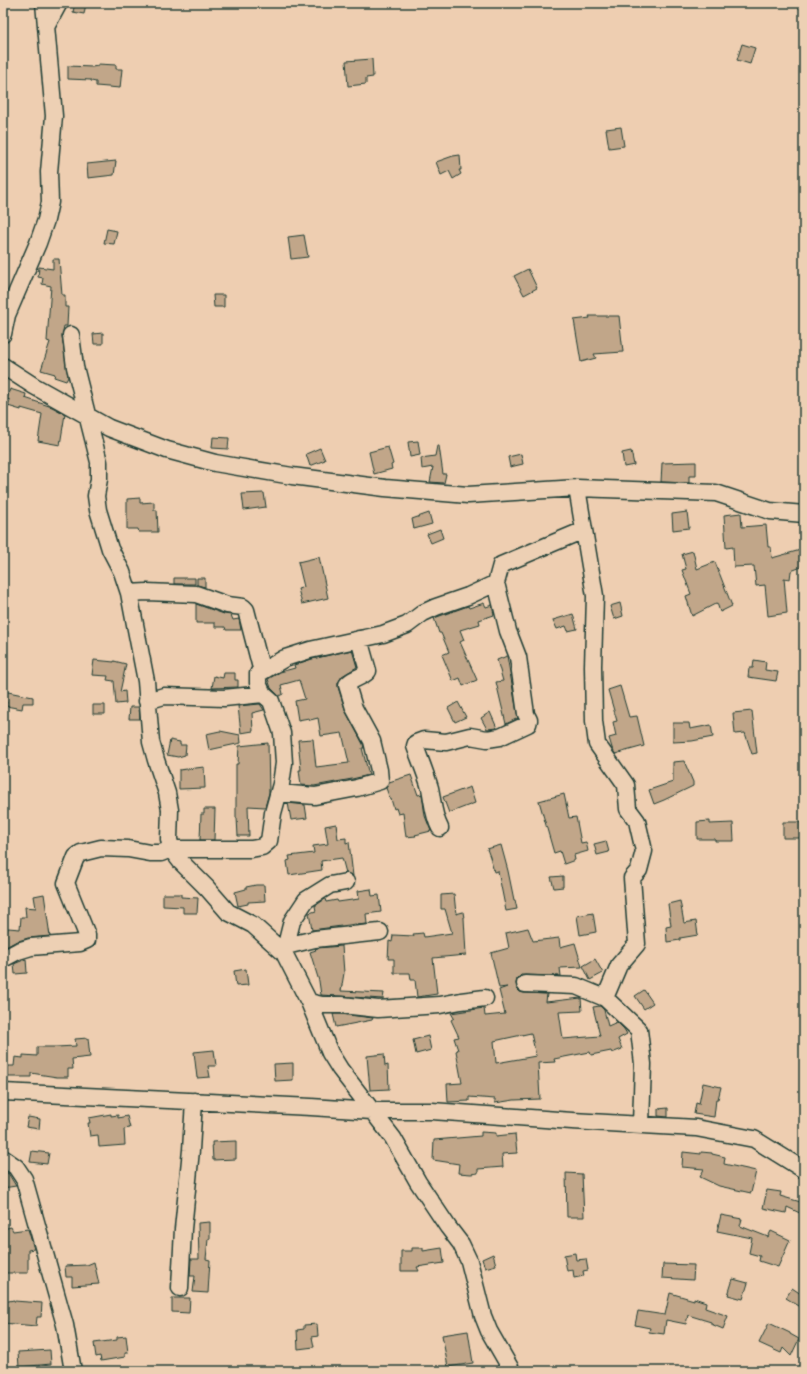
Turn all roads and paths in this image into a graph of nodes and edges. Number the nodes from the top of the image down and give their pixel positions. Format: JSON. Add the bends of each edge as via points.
{"nodes":[{"id":1,"x":44,"y":3,"type":"edge"},
{"id":2,"x":59,"y":3,"type":"edge"},
{"id":3,"x":46,"y":27,"type":"junction"},
{"id":4,"x":3,"y":334,"type":"edge"},
{"id":5,"x":70,"y":335,"type":"dead end"},
{"id":6,"x":3,"y":366,"type":"edge"},
{"id":7,"x":87,"y":416,"type":"junction"},
{"id":8,"x":577,"y":488,"type":"junction"},
{"id":9,"x":804,"y":514,"type":"edge"},
{"id":10,"x":584,"y":530,"type":"junction"},
{"id":11,"x":496,"y":583,"type":"junction"},
{"id":12,"x":129,"y":593,"type":"junction"},
{"id":13,"x":359,"y":639,"type":"junction"},
{"id":14,"x":258,"y":674,"type":"junction"},
{"id":15,"x":263,"y":694,"type":"junction"},
{"id":16,"x":147,"y":701,"type":"junction"},
{"id":17,"x":279,"y":793,"type":"junction"},
{"id":18,"x":440,"y":828,"type":"dead end"},
{"id":19,"x":171,"y":849,"type":"junction"},
{"id":20,"x":346,"y":882,"type":"dead end"},
{"id":21,"x":380,"y":932,"type":"dead end"},
{"id":22,"x":285,"y":949,"type":"junction"},
{"id":23,"x":3,"y":959,"type":"edge"},
{"id":24,"x":525,"y":984,"type":"dead end"},
{"id":25,"x":485,"y":998,"type":"dead end"},
{"id":26,"x":605,"y":998,"type":"junction"},
{"id":27,"x":309,"y":1002,"type":"junction"},
{"id":28,"x":3,"y":1092,"type":"edge"},
{"id":29,"x":194,"y":1100,"type":"junction"},
{"id":30,"x":372,"y":1111,"type":"junction"},
{"id":31,"x":641,"y":1124,"type":"junction"},
{"id":32,"x":3,"y":1158,"type":"edge"},
{"id":33,"x":804,"y":1170,"type":"edge"},
{"id":34,"x":180,"y":1288,"type":"dead end"},
{"id":35,"x":73,"y":1371,"type":"edge"},
{"id":36,"x":512,"y":1371,"type":"edge"}],
"edges":[{"from":1,"to":3,"type":"street"},
{"from":2,"to":3,"type":"street"},
{"from":3,"to":4,"type":"street","via":[[54,116],[49,172],[50,202],[38,243],[8,315]]},
{"from":5,"to":7,"type":"street"},
{"from":6,"to":7,"type":"street"},
{"from":7,"to":8,"type":"street","via":[[137,439],[194,458],[292,476],[468,495]]},
{"from":7,"to":12,"type":"street","via":[[99,462],[96,496],[98,510],[110,549]]},
{"from":8,"to":9,"type":"street","via":[[716,493],[770,511]]},
{"from":8,"to":10,"type":"street"},
{"from":10,"to":11,"type":"street","via":[[501,565]]},
{"from":10,"to":26,"type":"street","via":[[595,596],[593,705],[597,744],[626,785],[628,809],[637,821],[644,851],[639,870],[632,878],[637,944],[619,965]]},
{"from":11,"to":13,"type":"street","via":[[423,613],[407,625]]},
{"from":11,"to":18,"type":"street","via":[[508,631],[518,657],[529,720],[528,724],[500,737],[487,739],[470,736],[446,742],[424,740],[416,743],[430,788],[435,819]]},
{"from":12,"to":14,"type":"street","via":[[196,594],[243,608],[246,610],[258,652],[261,668]]},
{"from":12,"to":16,"type":"street","via":[[146,681]]},
{"from":13,"to":14,"type":"street","via":[[285,658]]},
{"from":13,"to":17,"type":"street","via":[[368,672],[347,684],[354,708],[372,741],[380,781],[315,796]]},
{"from":14,"to":15,"type":"street"},
{"from":15,"to":16,"type":"street","via":[[224,698],[164,696]]},
{"from":15,"to":17,"type":"street","via":[[271,701],[282,733],[284,763]]},
{"from":16,"to":19,"type":"street","via":[[151,742],[170,810]]},
{"from":17,"to":19,"type":"street","via":[[268,842],[262,847],[251,850]]},
{"from":19,"to":22,"type":"street","via":[[228,912],[253,925]]},
{"from":19,"to":23,"type":"street","via":[[156,853],[101,848],[81,853],[76,857],[66,884],[87,940],[80,943],[31,947]]},
{"from":20,"to":22,"type":"street","via":[[330,886],[306,900],[292,921]]},
{"from":21,"to":22,"type":"street","via":[[315,939]]},
{"from":22,"to":27,"type":"street"},
{"from":24,"to":26,"type":"street","via":[[576,986]]},
{"from":25,"to":27,"type":"street","via":[[440,1005],[378,1009]]},
{"from":26,"to":31,"type":"street","via":[[639,1030],[643,1064]]},
{"from":27,"to":30,"type":"street","via":[[330,1053]]},
{"from":28,"to":29,"type":"street"},
{"from":29,"to":30,"type":"street"},
{"from":29,"to":34,"type":"street"},
{"from":30,"to":31,"type":"street","via":[[432,1111]]},
{"from":30,"to":36,"type":"street","via":[[393,1138],[418,1182],[461,1244],[469,1260],[489,1331]]},
{"from":31,"to":33,"type":"street","via":[[696,1128],[754,1139]]},
{"from":32,"to":35,"type":"street","via":[[16,1168],[24,1179],[65,1325]]}]}
